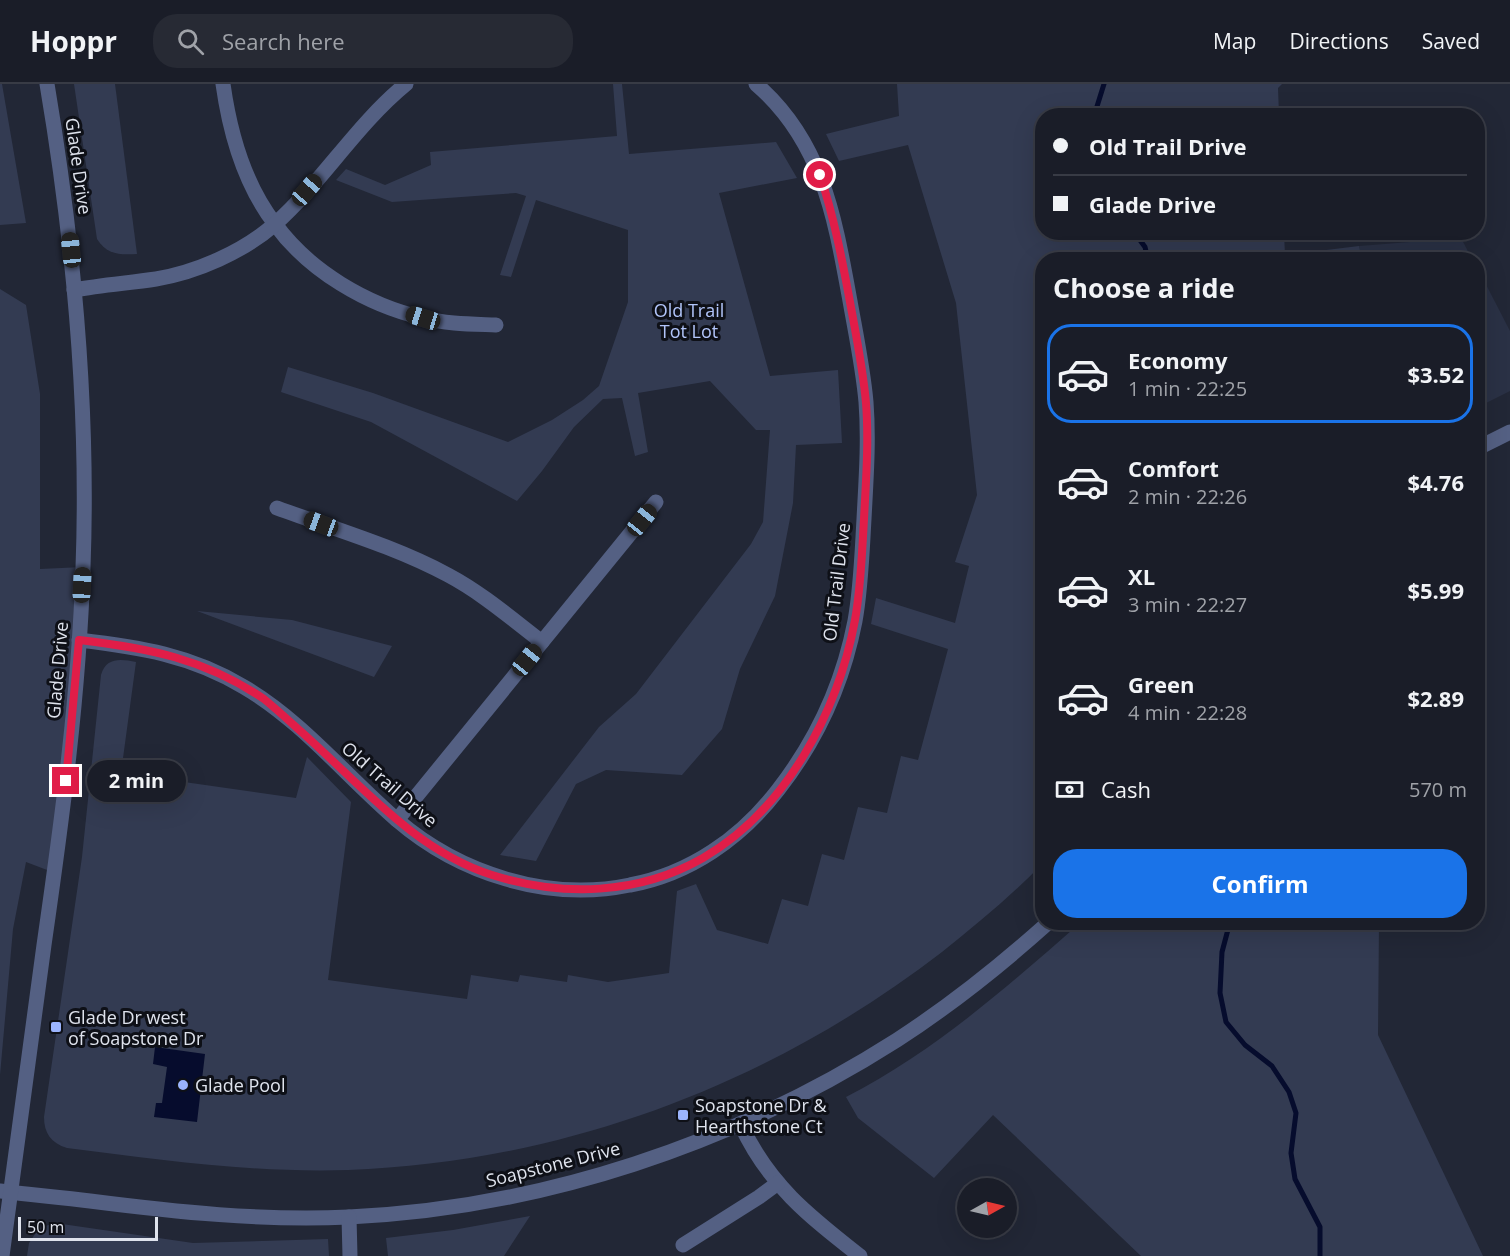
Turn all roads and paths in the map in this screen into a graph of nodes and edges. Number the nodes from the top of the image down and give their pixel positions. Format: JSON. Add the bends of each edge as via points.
{"nodes":[{"id":1,"x":46,"y":84,"type":"edge"},
{"id":2,"x":223,"y":84,"type":"edge"},
{"id":3,"x":406,"y":84,"type":"edge"},
{"id":4,"x":756,"y":84,"type":"edge"},
{"id":5,"x":274,"y":224,"type":"junction"},
{"id":6,"x":74,"y":290,"type":"junction"},
{"id":7,"x":496,"y":325,"type":"dead end"},
{"id":8,"x":1510,"y":432,"type":"edge"},
{"id":9,"x":1485,"y":444,"type":"edge"},
{"id":10,"x":656,"y":502,"type":"dead end"},
{"id":11,"x":277,"y":508,"type":"dead end"},
{"id":12,"x":79,"y":640,"type":"junction"},
{"id":13,"x":542,"y":642,"type":"junction"},
{"id":14,"x":397,"y":820,"type":"junction"},
{"id":15,"x":1040,"y":930,"type":"edge"},
{"id":16,"x":741,"y":1125,"type":"junction"},
{"id":17,"x":778,"y":1183,"type":"junction"},
{"id":18,"x":5,"y":1191,"type":"edge"},
{"id":19,"x":349,"y":1217,"type":"junction"},
{"id":20,"x":682,"y":1245,"type":"dead end"},
{"id":21,"x":2,"y":1256,"type":"edge"},
{"id":22,"x":350,"y":1256,"type":"edge"},
{"id":23,"x":860,"y":1256,"type":"edge"}],
"edges":[{"from":1,"to":6,"type":"street","name":"Glade Drive","via":[[60,162]]},
{"from":2,"to":5,"type":"street","via":[[238,154]]},
{"from":3,"to":5,"type":"street","via":[[378,109]]},
{"from":4,"to":14,"type":"street","name":"Old Trail Drive","via":[[800,134],[820,175],[839,243],[866,402],[861,576],[856,618],[837,686],[816,734],[769,803],[742,831],[693,863],[631,885],[560,890],[489,874],[425,842]]},
{"from":5,"to":6,"type":"street","via":[[252,241],[190,270],[157,279]]},
{"from":5,"to":7,"type":"street","via":[[327,274],[387,307],[423,318]]},
{"from":6,"to":12,"type":"street","name":"Glade Drive","via":[[84,469]]},
{"from":8,"to":9,"type":"street"},
{"from":10,"to":13,"type":"street"},
{"from":11,"to":13,"type":"street","via":[[410,556],[450,576]]},
{"from":12,"to":14,"type":"street","name":"Old Trail Drive","via":[[172,655],[241,685],[267,702]]},
{"from":12,"to":18,"type":"street","name":"Glade Drive","via":[[66,781]]},
{"from":13,"to":14,"type":"street"},
{"from":15,"to":16,"type":"street","name":"Soapstone Drive","via":[[953,1001],[897,1040]]},
{"from":16,"to":17,"type":"street","via":[[752,1149]]},
{"from":16,"to":19,"type":"street","name":"Soapstone Drive","via":[[636,1164],[535,1192],[401,1214]]},
{"from":17,"to":20,"type":"street"},
{"from":17,"to":23,"type":"street","via":[[803,1211]]},
{"from":18,"to":19,"type":"street","name":"Soapstone Drive","via":[[166,1211]]},
{"from":18,"to":21,"type":"street","name":"Glade Drive"},
{"from":19,"to":22,"type":"street"}]}
